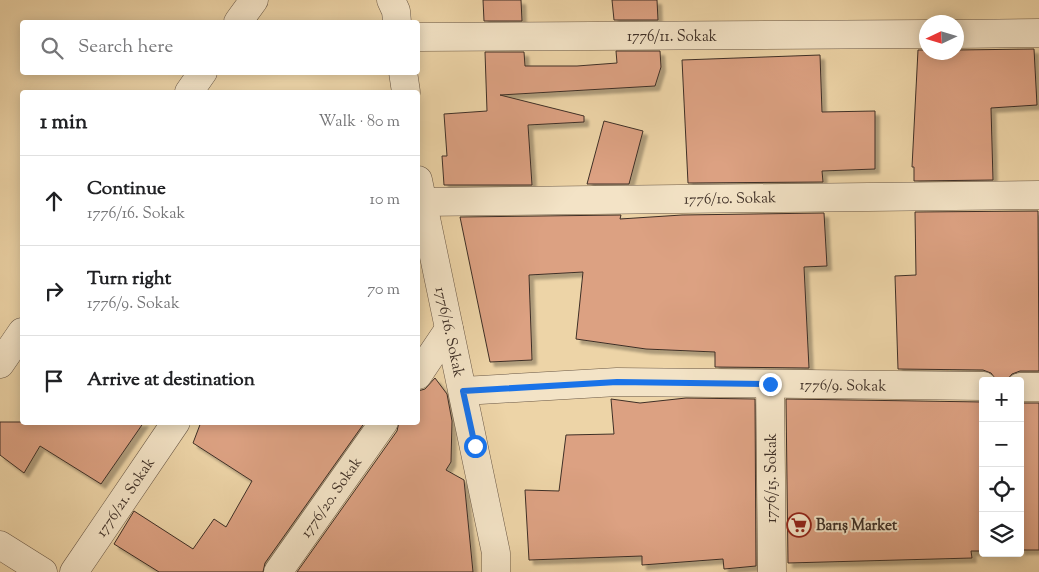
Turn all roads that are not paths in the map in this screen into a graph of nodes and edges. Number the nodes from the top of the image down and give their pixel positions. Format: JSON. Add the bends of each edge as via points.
{"nodes":[{"id":1,"x":254,"y":0,"type":"edge"},
{"id":2,"x":391,"y":0,"type":"edge"},
{"id":3,"x":239,"y":20,"type":"edge"},
{"id":4,"x":397,"y":20,"type":"edge"},
{"id":5,"x":1039,"y":33,"type":"edge"},
{"id":6,"x":919,"y":34,"type":"edge"},
{"id":7,"x":964,"y":34,"type":"edge"},
{"id":8,"x":420,"y":37,"type":"edge"},
{"id":9,"x":201,"y":75,"type":"edge"},
{"id":10,"x":403,"y":75,"type":"edge"},
{"id":11,"x":190,"y":90,"type":"edge"},
{"id":12,"x":406,"y":90,"type":"edge"},
{"id":13,"x":420,"y":191,"type":"edge"},
{"id":14,"x":1039,"y":194,"type":"edge"},
{"id":15,"x":420,"y":196,"type":"edge"},
{"id":16,"x":449,"y":329,"type":"junction"},
{"id":17,"x":20,"y":335,"type":"edge"},
{"id":18,"x":0,"y":364,"type":"edge"},
{"id":19,"x":420,"y":371,"type":"edge"},
{"id":20,"x":770,"y":384,"type":"junction"},
{"id":21,"x":979,"y":386,"type":"edge"},
{"id":22,"x":1024,"y":387,"type":"edge"},
{"id":23,"x":1039,"y":387,"type":"edge"},
{"id":24,"x":463,"y":391,"type":"junction"},
{"id":25,"x":174,"y":425,"type":"edge"},
{"id":26,"x":382,"y":425,"type":"edge"},
{"id":27,"x":0,"y":545,"type":"edge"},
{"id":28,"x":492,"y":566,"type":"edge"},
{"id":29,"x":43,"y":572,"type":"edge"},
{"id":30,"x":74,"y":572,"type":"edge"},
{"id":31,"x":278,"y":572,"type":"edge"},
{"id":32,"x":772,"y":572,"type":"edge"}],
"edges":[{"from":1,"to":3,"type":"street"},
{"from":2,"to":4,"type":"street"},
{"from":5,"to":7,"type":"street"},
{"from":6,"to":8,"type":"street","name":"1776/11. Sokak"},
{"from":9,"to":11,"type":"street"},
{"from":10,"to":12,"type":"street"},
{"from":13,"to":14,"type":"street","name":"1776/10. Sokak"},
{"from":15,"to":16,"type":"street","name":"1776/16. Sokak"},
{"from":16,"to":19,"type":"street"},
{"from":16,"to":24,"type":"street","name":"1776/16. Sokak"},
{"from":17,"to":18,"type":"street"},
{"from":20,"to":21,"type":"street","name":"1776/9. Sokak"},
{"from":20,"to":24,"type":"street","name":"1776/9. Sokak","via":[[617,382]]},
{"from":20,"to":32,"type":"street","name":"1776/15. Sokak"},
{"from":22,"to":23,"type":"street"},
{"from":24,"to":28,"type":"street","name":"1776/16. Sokak"},
{"from":25,"to":30,"type":"street","name":"1776/21. Sokak"},
{"from":26,"to":31,"type":"street","name":"1776/20. Sokak"},
{"from":27,"to":29,"type":"street"}]}
